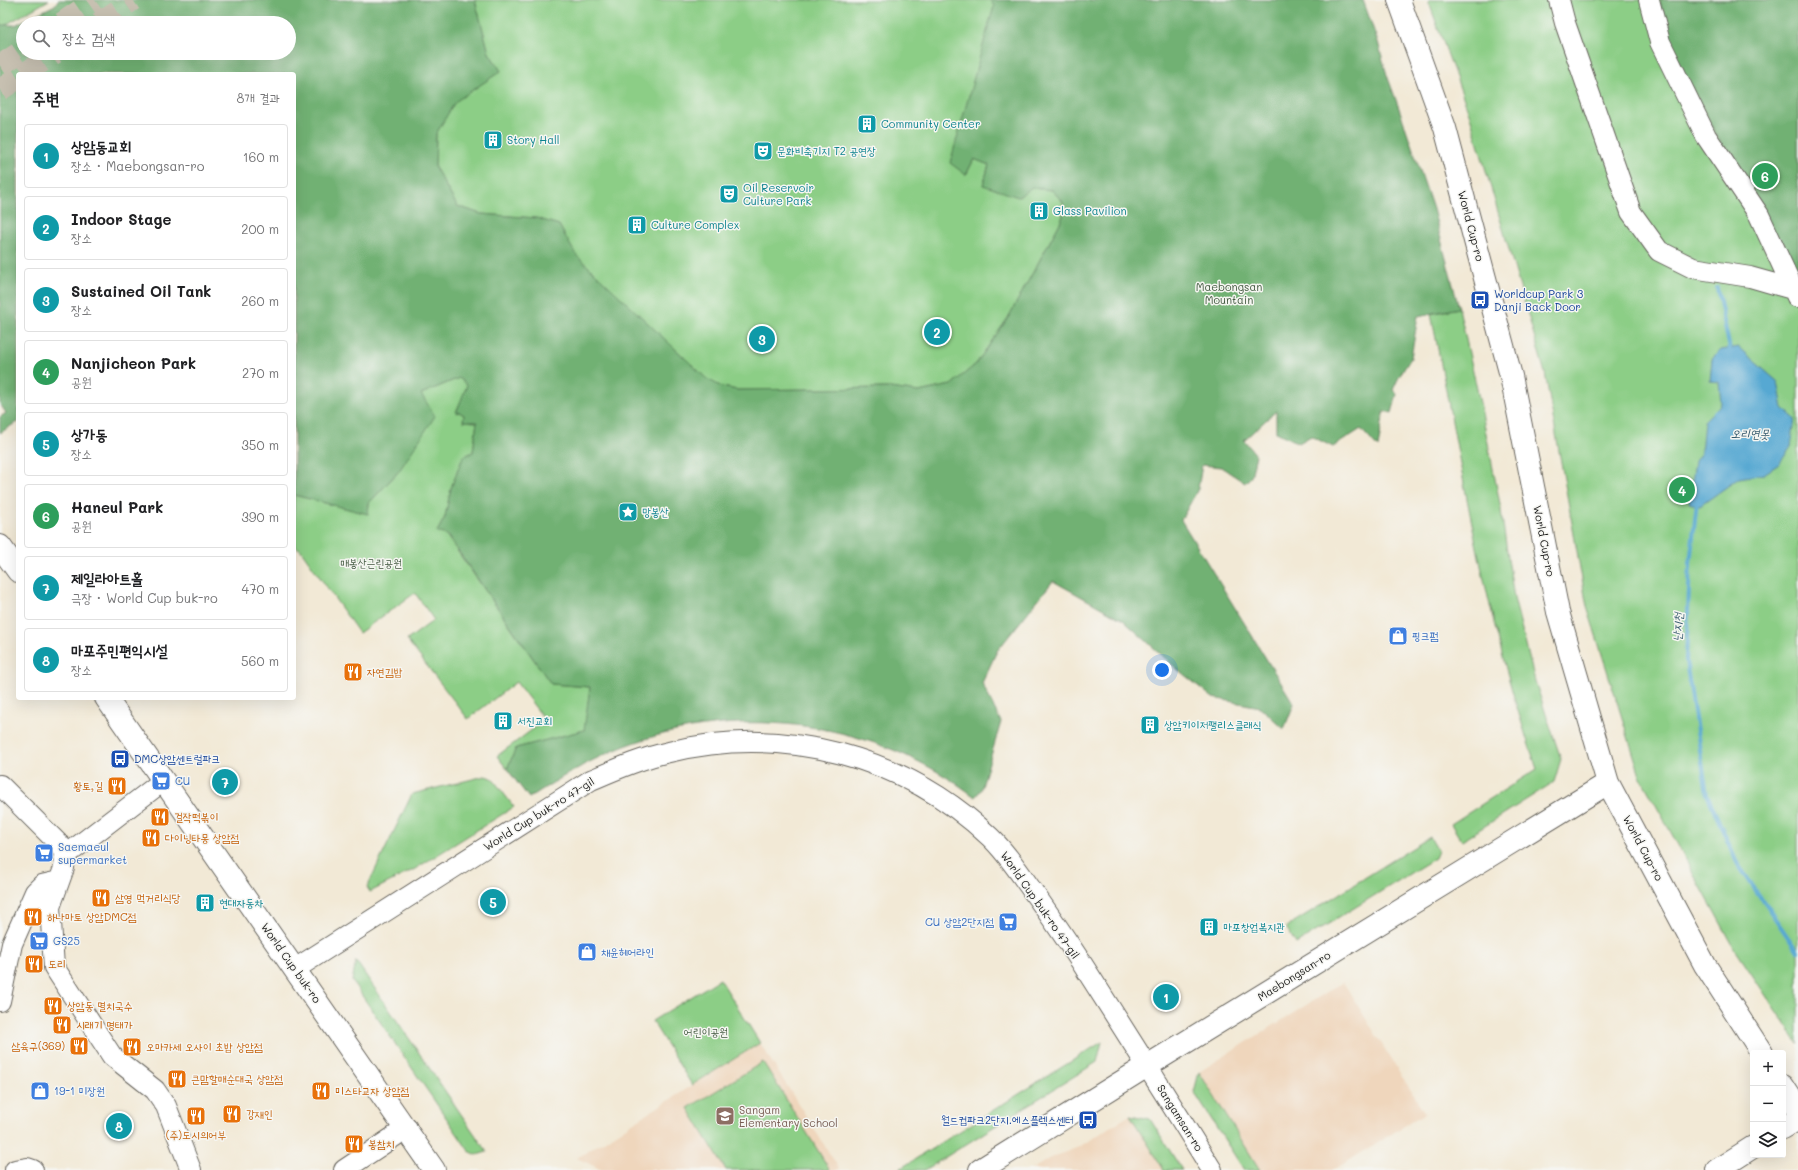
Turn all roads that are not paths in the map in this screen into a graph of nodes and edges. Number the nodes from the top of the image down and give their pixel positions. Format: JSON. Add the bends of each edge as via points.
{"nodes":[{"id":1,"x":1399,"y":0,"type":"edge"},
{"id":2,"x":1560,"y":0,"type":"edge"},
{"id":3,"x":1649,"y":0,"type":"edge"},
{"id":4,"x":1795,"y":294,"type":"edge"},
{"id":5,"x":0,"y":546,"type":"edge"},
{"id":6,"x":16,"y":569,"type":"edge"},
{"id":7,"x":107,"y":700,"type":"edge"},
{"id":8,"x":163,"y":781,"type":"junction"},
{"id":9,"x":1608,"y":783,"type":"junction"},
{"id":10,"x":0,"y":785,"type":"edge"},
{"id":11,"x":65,"y":856,"type":"junction"},
{"id":12,"x":59,"y":881,"type":"junction"},
{"id":13,"x":295,"y":969,"type":"junction"},
{"id":14,"x":0,"y":1001,"type":"edge"},
{"id":15,"x":1760,"y":1050,"type":"edge"},
{"id":16,"x":1147,"y":1066,"type":"junction"},
{"id":17,"x":1786,"y":1091,"type":"edge"},
{"id":18,"x":1798,"y":1109,"type":"edge"},
{"id":19,"x":1798,"y":1119,"type":"edge"},
{"id":20,"x":1786,"y":1126,"type":"edge"},
{"id":21,"x":406,"y":1128,"type":"junction"},
{"id":22,"x":1750,"y":1149,"type":"edge"},
{"id":23,"x":15,"y":1170,"type":"edge"},
{"id":24,"x":33,"y":1170,"type":"edge"},
{"id":25,"x":191,"y":1170,"type":"edge"},
{"id":26,"x":344,"y":1170,"type":"edge"},
{"id":27,"x":434,"y":1170,"type":"edge"},
{"id":28,"x":980,"y":1170,"type":"edge"},
{"id":29,"x":1212,"y":1170,"type":"edge"},
{"id":30,"x":1717,"y":1170,"type":"edge"}],
"edges":[{"from":1,"to":9,"type":"main road","name":"World Cup-ro","via":[[1450,143],[1511,376],[1558,612]]},
{"from":2,"to":4,"type":"street","via":[[1565,23],[1632,212],[1659,251],[1693,268],[1750,277]]},
{"from":3,"to":4,"type":"street","via":[[1660,42],[1706,136],[1759,215]]},
{"from":5,"to":6,"type":"main road"},
{"from":7,"to":8,"type":"main road","name":"World Cup buk-ro"},
{"from":8,"to":11,"type":"street"},
{"from":8,"to":13,"type":"main road","name":"World Cup buk-ro"},
{"from":9,"to":15,"type":"main road","name":"World Cup-ro","via":[[1705,965]]},
{"from":9,"to":16,"type":"main road","name":"Maebongsan-ro"},
{"from":10,"to":11,"type":"street","via":[[61,846]]},
{"from":11,"to":12,"type":"street"},
{"from":12,"to":14,"type":"street","via":[[42,885],[35,892],[12,944]]},
{"from":12,"to":25,"type":"street","via":[[50,907],[54,967],[112,1056],[155,1090],[166,1106]]},
{"from":13,"to":16,"type":"street","name":"World Cup buk-ro 47-gil","via":[[591,780],[631,763],[712,744],[786,743],[854,757],[892,770],[962,812],[992,838],[1054,921]]},
{"from":13,"to":21,"type":"main road","name":"World Cup buk-ro"},
{"from":16,"to":28,"type":"main road","name":"Maebongsan-ro"},
{"from":16,"to":29,"type":"street","name":"Sangamsan-ro"},
{"from":17,"to":18,"type":"main road"},
{"from":19,"to":20,"type":"main road"},
{"from":21,"to":26,"type":"street"},
{"from":21,"to":27,"type":"main road","name":"World Cup buk-ro"},
{"from":22,"to":30,"type":"main road"},
{"from":23,"to":24,"type":"street"}]}
